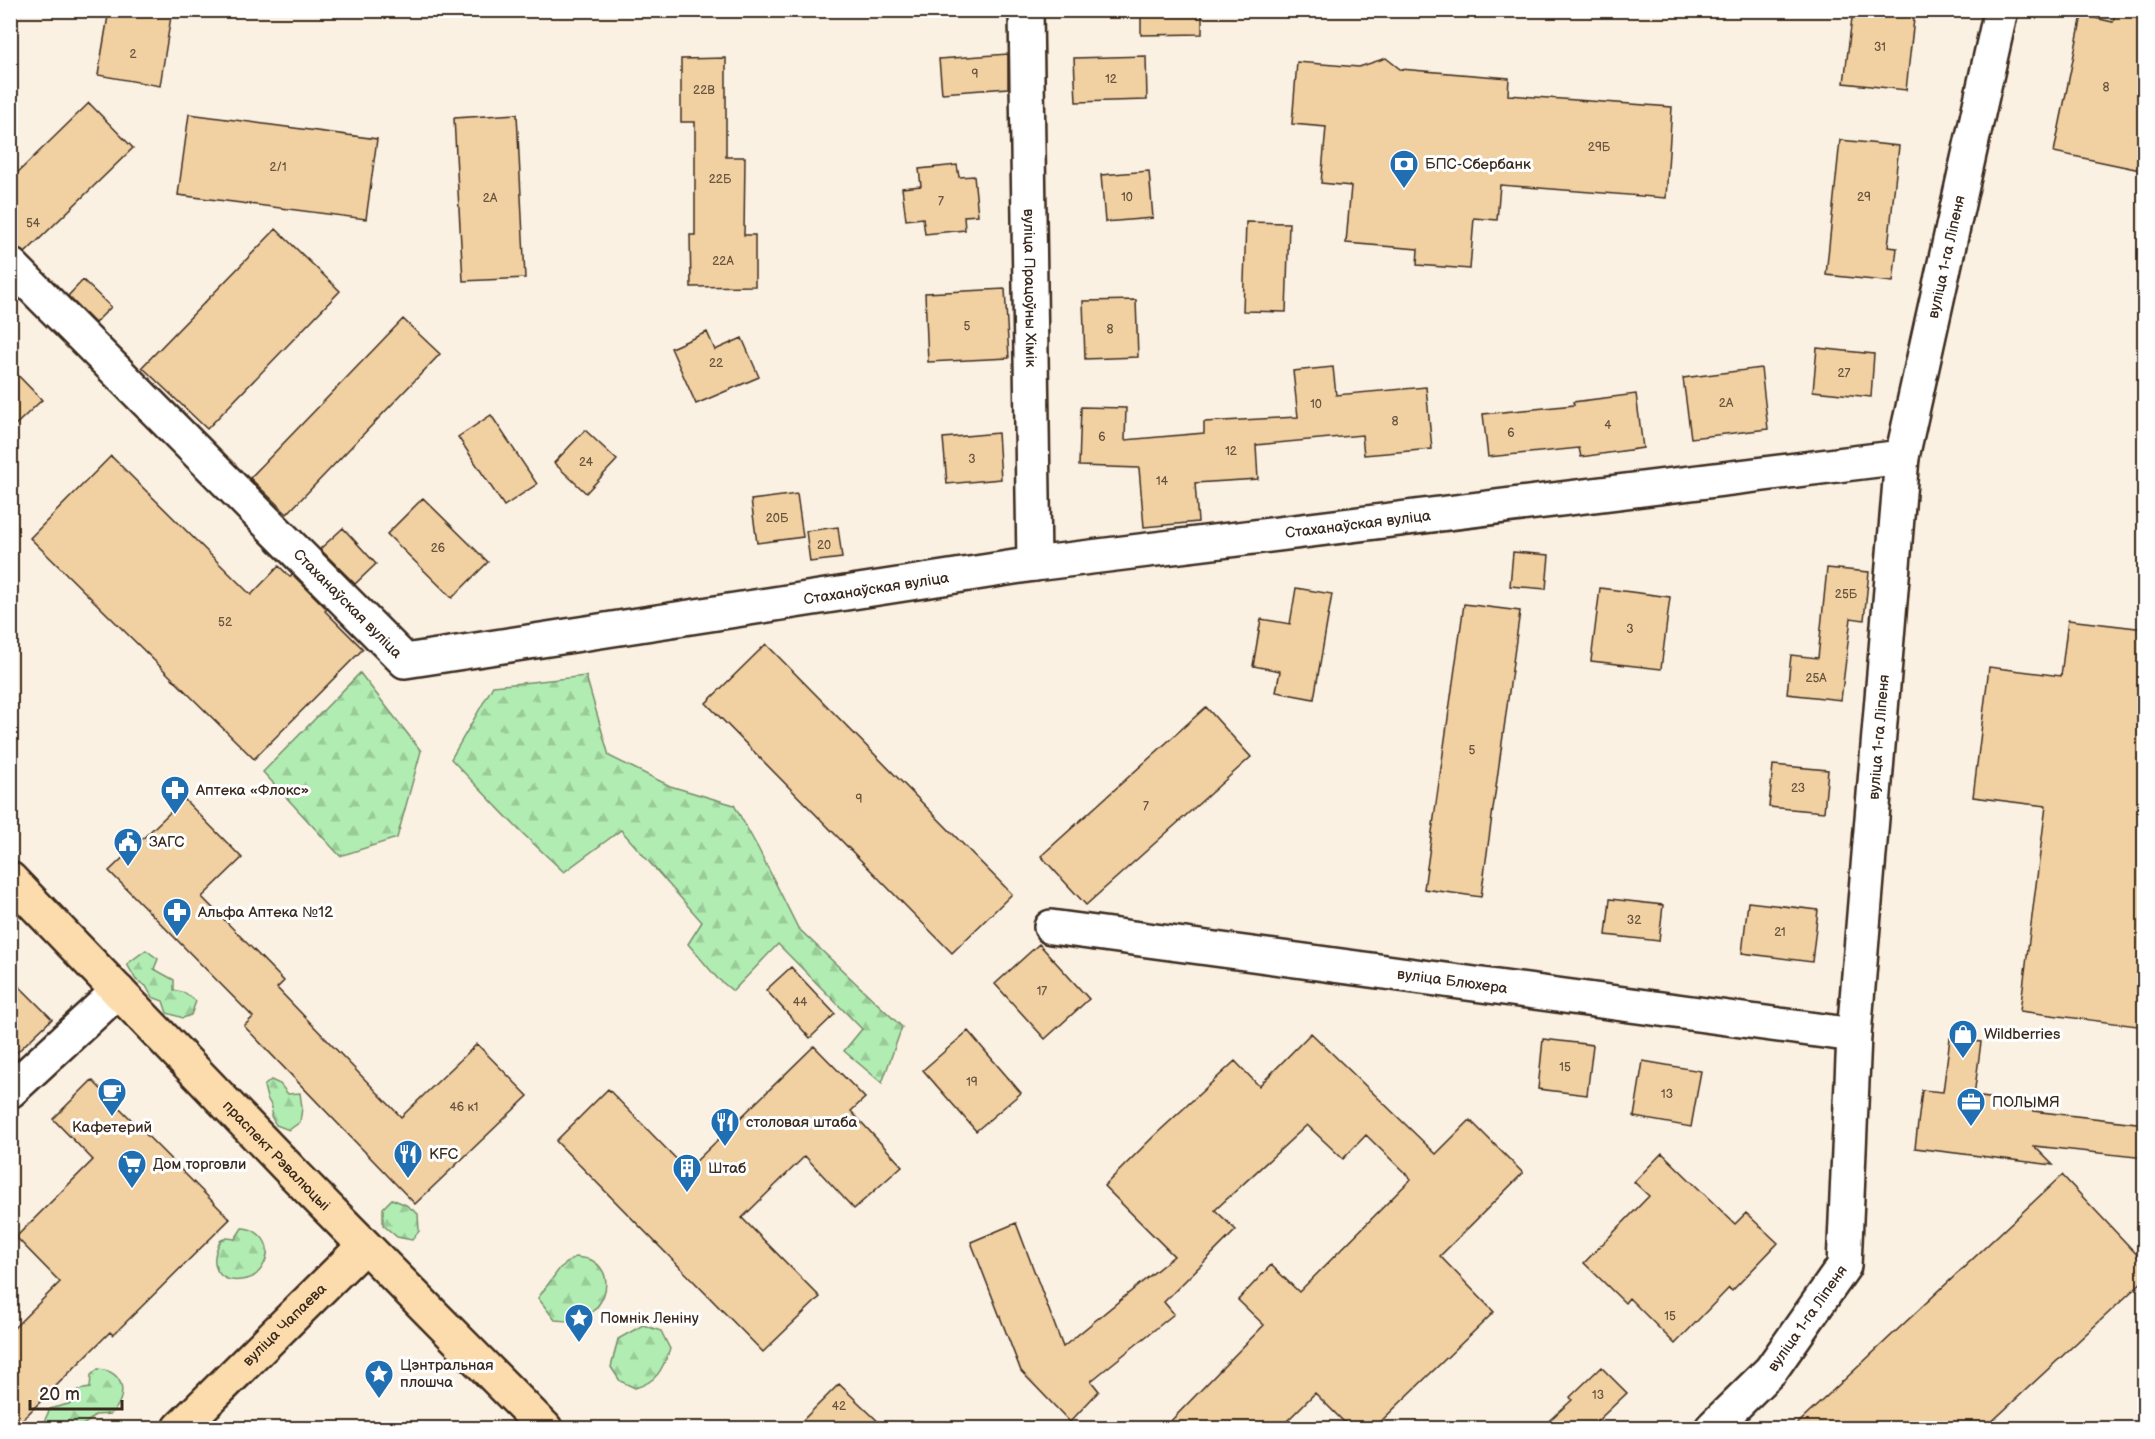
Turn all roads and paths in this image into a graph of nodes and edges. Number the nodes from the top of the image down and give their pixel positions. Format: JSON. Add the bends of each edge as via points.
{"nodes":[{"id":1,"x":1026,"y":10,"type":"edge"},
{"id":2,"x":2001,"y":10,"type":"edge"},
{"id":3,"x":12,"y":266,"type":"edge"},
{"id":4,"x":1902,"y":457,"type":"junction"},
{"id":5,"x":1034,"y":564,"type":"junction"},
{"id":6,"x":10,"y":879,"type":"edge"},
{"id":7,"x":1051,"y":927,"type":"dead end"},
{"id":8,"x":118,"y":991,"type":"junction"},
{"id":9,"x":1854,"y":1035,"type":"junction"},
{"id":10,"x":10,"y":1091,"type":"edge"},
{"id":11,"x":364,"y":1246,"type":"junction"},
{"id":12,"x":180,"y":1428,"type":"edge"},
{"id":13,"x":545,"y":1428,"type":"edge"},
{"id":14,"x":1712,"y":1428,"type":"edge"}],
"edges":[{"from":1,"to":5,"type":"street","name":"вуліца Працоўны Хімік"},
{"from":2,"to":4,"type":"street","name":"вуліца 1-га Ліпеня"},
{"from":3,"to":5,"type":"street","name":"Стаханаўская вуліца","via":[[405,661]]},
{"from":4,"to":5,"type":"street","name":"Стаханаўская вуліца"},
{"from":4,"to":9,"type":"street","name":"вуліца 1-га Ліпеня"},
{"from":6,"to":8,"type":"main road","name":"праспект Рэвалюцыі"},
{"from":7,"to":9,"type":"street","name":"вуліца Блюхера"},
{"from":8,"to":10,"type":"street"},
{"from":8,"to":11,"type":"main road","name":"праспект Рэвалюцыі"},
{"from":9,"to":14,"type":"street","name":"вуліца 1-га Ліпеня","via":[[1844,1266],[1772,1370]]},
{"from":11,"to":12,"type":"main road","name":"вуліца Чапаева"},
{"from":11,"to":13,"type":"main road","name":"праспект Рэвалюцыі"}]}
